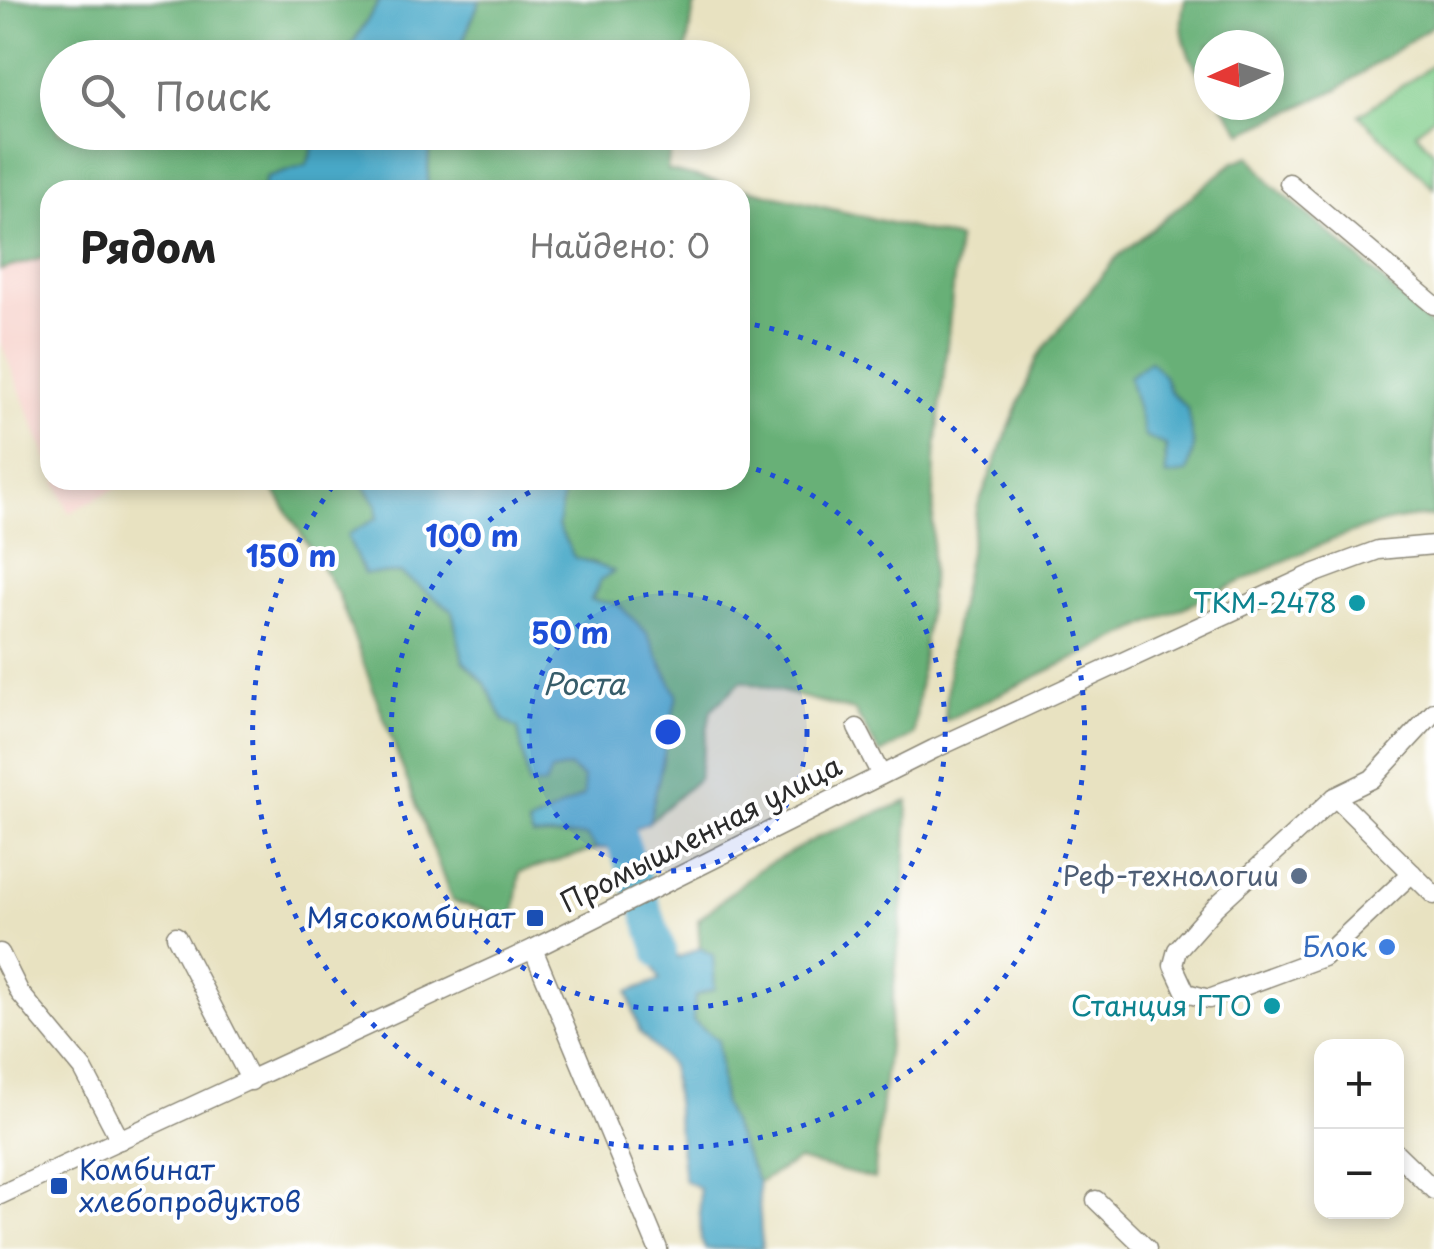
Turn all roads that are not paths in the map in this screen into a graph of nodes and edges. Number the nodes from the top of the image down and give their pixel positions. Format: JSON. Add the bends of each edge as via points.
{"nodes":[{"id":1,"x":1289,"y":183,"type":"dead end"},
{"id":2,"x":1434,"y":305,"type":"edge"},
{"id":3,"x":1434,"y":545,"type":"edge"},
{"id":4,"x":1434,"y":712,"type":"edge"},
{"id":5,"x":857,"y":728,"type":"dead end"},
{"id":6,"x":881,"y":775,"type":"junction"},
{"id":7,"x":1335,"y":797,"type":"junction"},
{"id":8,"x":1412,"y":873,"type":"junction"},
{"id":9,"x":1434,"y":894,"type":"edge"},
{"id":10,"x":176,"y":936,"type":"dead end"},
{"id":11,"x":534,"y":949,"type":"junction"},
{"id":12,"x":0,"y":954,"type":"edge"},
{"id":13,"x":251,"y":1080,"type":"junction"},
{"id":14,"x":120,"y":1140,"type":"junction"},
{"id":15,"x":1404,"y":1161,"type":"edge"},
{"id":16,"x":1434,"y":1190,"type":"edge"},
{"id":17,"x":0,"y":1195,"type":"edge"},
{"id":18,"x":1096,"y":1200,"type":"dead end"},
{"id":19,"x":658,"y":1249,"type":"edge"},
{"id":20,"x":1146,"y":1249,"type":"edge"}],
"edges":[{"from":1,"to":2,"type":"street"},
{"from":3,"to":6,"type":"street","name":"Промышленная улица","via":[[1378,550],[1313,574]]},
{"from":4,"to":7,"type":"street","via":[[1372,780]]},
{"from":5,"to":6,"type":"street"},
{"from":6,"to":11,"type":"street","name":"Промышленная улица"},
{"from":7,"to":8,"type":"street"},
{"from":7,"to":8,"type":"street","via":[[1178,950],[1173,964],[1186,993],[1209,998],[1323,956]]},
{"from":8,"to":9,"type":"street"},
{"from":10,"to":13,"type":"street"},
{"from":11,"to":13,"type":"street","name":"Промышленная улица"},
{"from":11,"to":19,"type":"street"},
{"from":12,"to":14,"type":"street","via":[[20,993],[83,1069]]},
{"from":13,"to":14,"type":"street","name":"Промышленная улица"},
{"from":14,"to":17,"type":"street","name":"Промышленная улица"},
{"from":15,"to":16,"type":"street"},
{"from":18,"to":20,"type":"street"}]}
